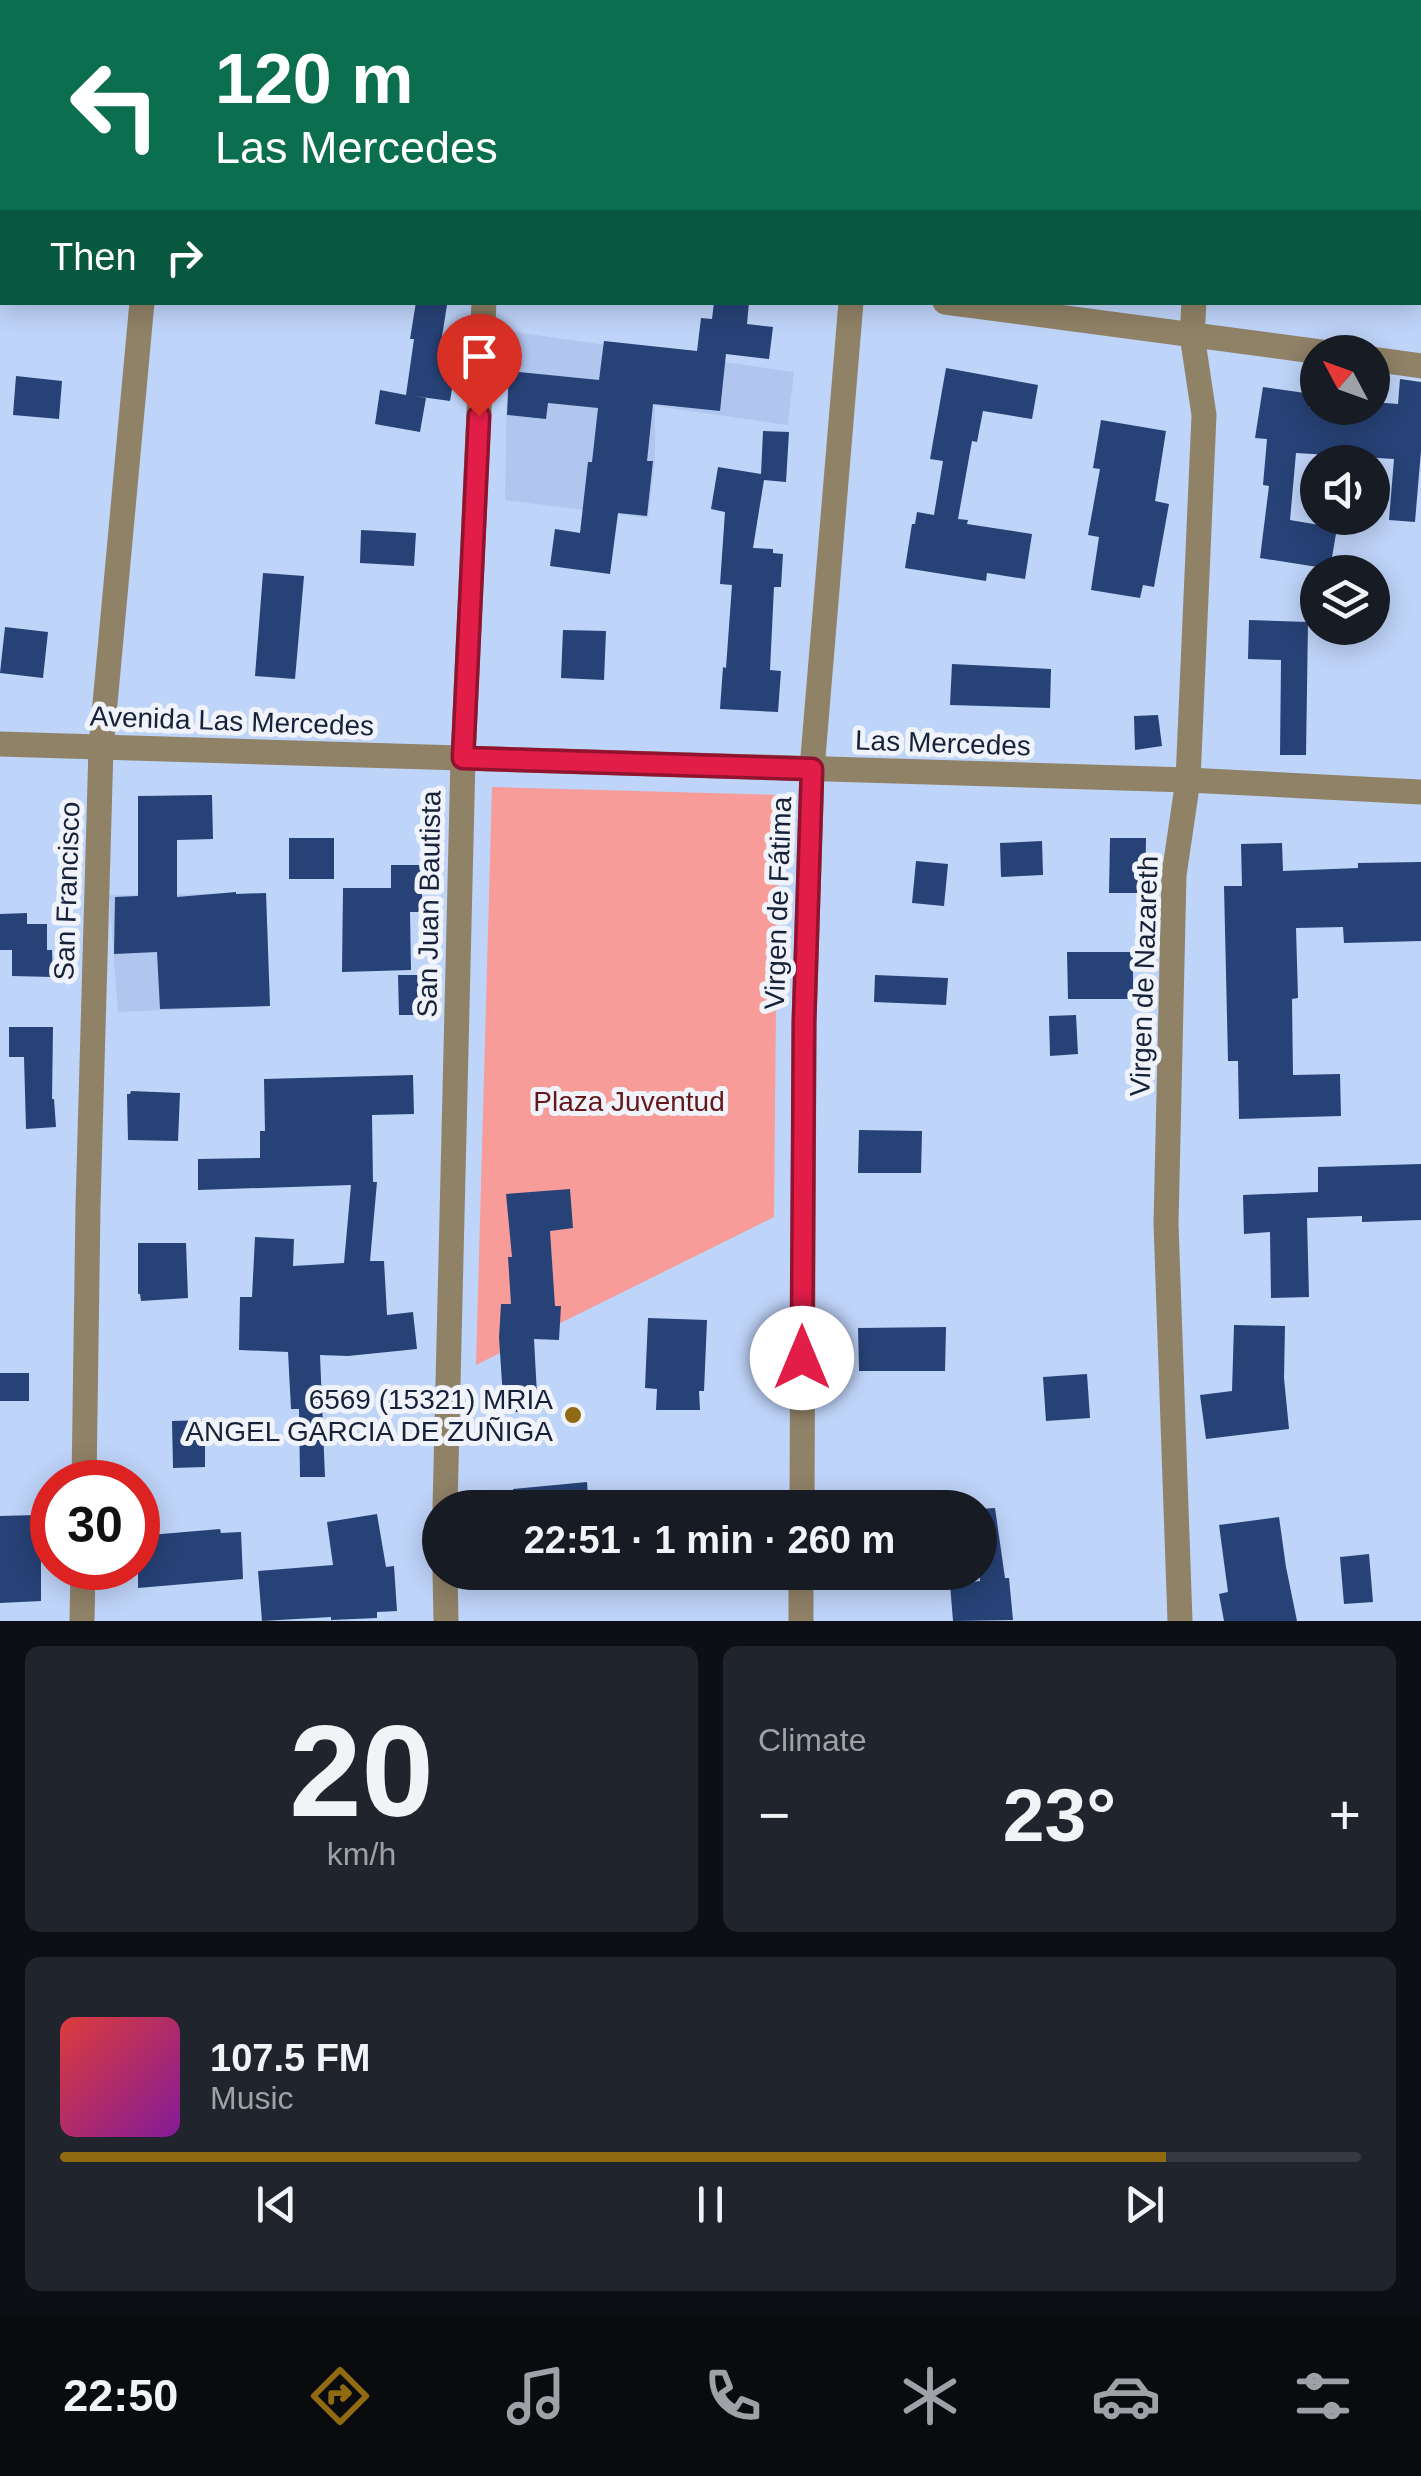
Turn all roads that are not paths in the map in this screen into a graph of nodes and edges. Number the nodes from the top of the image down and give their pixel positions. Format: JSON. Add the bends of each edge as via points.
{"nodes":[{"id":1,"x":142,"y":305,"type":"edge"},
{"id":2,"x":484,"y":305,"type":"edge"},
{"id":3,"x":851,"y":305,"type":"edge"},
{"id":4,"x":967,"y":305,"type":"edge"},
{"id":5,"x":1194,"y":305,"type":"edge"},
{"id":6,"x":1192,"y":335,"type":"junction"},
{"id":7,"x":1300,"y":349,"type":"edge"},
{"id":8,"x":1390,"y":362,"type":"edge"},
{"id":9,"x":1421,"y":366,"type":"edge"},
{"id":10,"x":0,"y":744,"type":"edge"},
{"id":11,"x":102,"y":747,"type":"junction"},
{"id":12,"x":463,"y":758,"type":"junction"},
{"id":13,"x":812,"y":769,"type":"junction"},
{"id":14,"x":1188,"y":780,"type":"junction"},
{"id":15,"x":1421,"y":792,"type":"edge"},
{"id":16,"x":84,"y":1460,"type":"edge"},
{"id":17,"x":445,"y":1490,"type":"edge"},
{"id":18,"x":802,"y":1490,"type":"edge"},
{"id":19,"x":83,"y":1590,"type":"edge"},
{"id":20,"x":445,"y":1590,"type":"edge"},
{"id":21,"x":802,"y":1590,"type":"edge"},
{"id":22,"x":82,"y":1621,"type":"edge"},
{"id":23,"x":446,"y":1621,"type":"edge"},
{"id":24,"x":801,"y":1621,"type":"edge"},
{"id":25,"x":1180,"y":1621,"type":"edge"}],
"edges":[{"from":1,"to":11,"type":"street","name":"San Francisco"},
{"from":2,"to":12,"type":"street","name":"San Juan Bautista"},
{"from":3,"to":13,"type":"street","name":"Virgen de Fátima"},
{"from":4,"to":6,"type":"street"},
{"from":5,"to":6,"type":"street","name":"Virgen de Nazareth"},
{"from":6,"to":7,"type":"street"},
{"from":6,"to":14,"type":"street","name":"Virgen de Nazareth","via":[[1204,415]]},
{"from":8,"to":9,"type":"street"},
{"from":10,"to":11,"type":"street","name":"Avenida Las Mercedes"},
{"from":11,"to":12,"type":"street","name":"Avenida Las Mercedes"},
{"from":11,"to":16,"type":"street","name":"San Francisco"},
{"from":12,"to":13,"type":"street","name":"Las Mercedes"},
{"from":12,"to":17,"type":"street","name":"San Juan Bautista"},
{"from":13,"to":14,"type":"street","name":"Las Mercedes"},
{"from":13,"to":18,"type":"street","name":"Virgen de Fátima"},
{"from":14,"to":15,"type":"street","name":"Las Mercedes"},
{"from":14,"to":25,"type":"street","name":"Virgen de Nazareth","via":[[1174,875],[1166,1224]]},
{"from":19,"to":22,"type":"street"},
{"from":20,"to":23,"type":"street"},
{"from":21,"to":24,"type":"street"}]}
